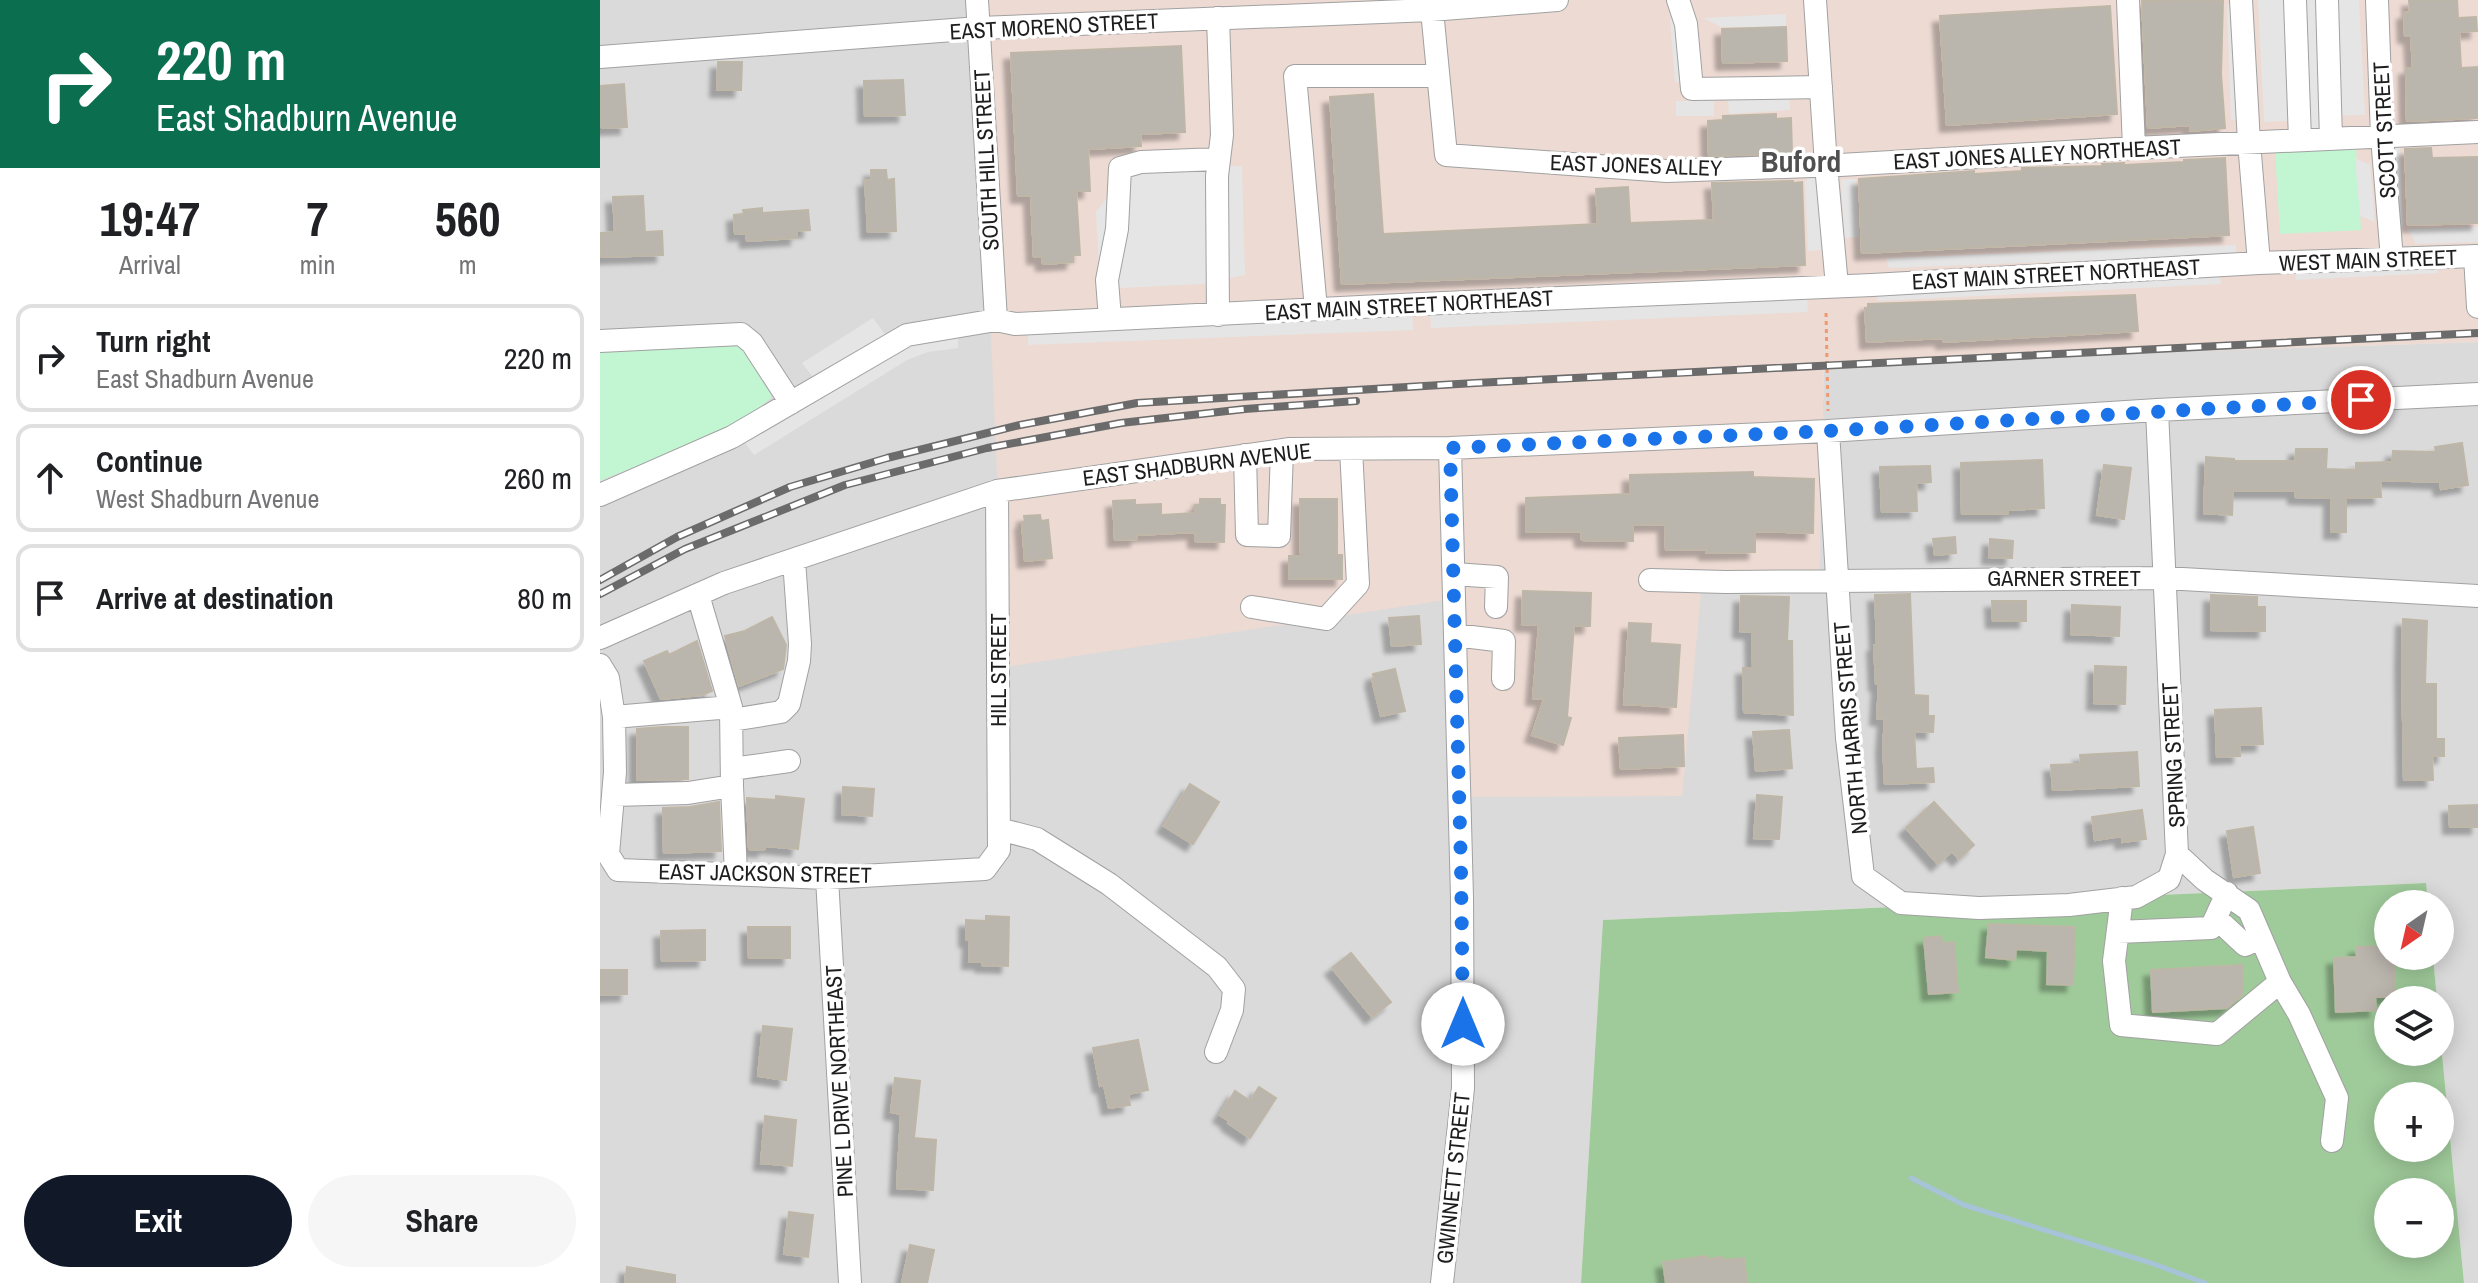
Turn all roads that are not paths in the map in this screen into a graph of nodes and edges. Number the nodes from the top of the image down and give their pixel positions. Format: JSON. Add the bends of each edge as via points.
{"nodes":[{"id":1,"x":977,"y":0,"type":"edge"},
{"id":2,"x":1557,"y":0,"type":"edge"},
{"id":3,"x":1678,"y":0,"type":"edge"},
{"id":4,"x":1815,"y":0,"type":"edge"},
{"id":5,"x":2128,"y":0,"type":"edge"},
{"id":6,"x":2241,"y":0,"type":"edge"},
{"id":7,"x":2295,"y":0,"type":"edge"},
{"id":8,"x":2327,"y":0,"type":"edge"},
{"id":9,"x":2377,"y":0,"type":"edge"},
{"id":10,"x":1431,"y":5,"type":"edge"},
{"id":11,"x":1351,"y":6,"type":"edge"},
{"id":12,"x":1218,"y":18,"type":"junction"},
{"id":13,"x":979,"y":28,"type":"junction"},
{"id":14,"x":600,"y":57,"type":"edge"},
{"id":15,"x":1438,"y":76,"type":"junction"},
{"id":16,"x":1821,"y":87,"type":"junction"},
{"id":17,"x":2478,"y":132,"type":"edge"},
{"id":18,"x":2382,"y":137,"type":"junction"},
{"id":19,"x":2331,"y":139,"type":"junction"},
{"id":20,"x":2300,"y":140,"type":"junction"},
{"id":21,"x":2249,"y":142,"type":"junction"},
{"id":22,"x":2134,"y":148,"type":"junction"},
{"id":23,"x":1219,"y":159,"type":"junction"},
{"id":24,"x":1826,"y":165,"type":"junction"},
{"id":25,"x":2476,"y":256,"type":"edge"},
{"id":26,"x":2392,"y":259,"type":"junction"},
{"id":27,"x":2259,"y":263,"type":"junction"},
{"id":28,"x":1837,"y":286,"type":"junction"},
{"id":29,"x":2478,"y":307,"type":"edge"},
{"id":30,"x":1316,"y":309,"type":"junction"},
{"id":31,"x":1218,"y":315,"type":"junction"},
{"id":32,"x":1110,"y":319,"type":"junction"},
{"id":33,"x":996,"y":320,"type":"junction"},
{"id":34,"x":600,"y":341,"type":"edge"},
{"id":35,"x":2478,"y":394,"type":"edge"},
{"id":36,"x":791,"y":403,"type":"junction"},
{"id":37,"x":2157,"y":410,"type":"junction"},
{"id":38,"x":1828,"y":431,"type":"junction"},
{"id":39,"x":1450,"y":448,"type":"junction"},
{"id":40,"x":1351,"y":449,"type":"junction"},
{"id":41,"x":1282,"y":450,"type":"junction"},
{"id":42,"x":1245,"y":455,"type":"junction"},
{"id":43,"x":997,"y":491,"type":"junction"},
{"id":44,"x":600,"y":495,"type":"edge"},
{"id":45,"x":794,"y":560,"type":"junction"},
{"id":46,"x":1454,"y":574,"type":"junction"},
{"id":47,"x":2165,"y":578,"type":"junction"},
{"id":48,"x":1650,"y":580,"type":"dead end"},
{"id":49,"x":1838,"y":580,"type":"junction"},
{"id":50,"x":698,"y":595,"type":"junction"},
{"id":51,"x":2478,"y":596,"type":"edge"},
{"id":52,"x":1252,"y":607,"type":"dead end"},
{"id":53,"x":1496,"y":607,"type":"dead end"},
{"id":54,"x":1455,"y":635,"type":"junction"},
{"id":55,"x":600,"y":638,"type":"edge"},
{"id":56,"x":600,"y":665,"type":"edge"},
{"id":57,"x":1503,"y":679,"type":"dead end"},
{"id":58,"x":732,"y":714,"type":"junction"},
{"id":59,"x":614,"y":717,"type":"junction"},
{"id":60,"x":789,"y":761,"type":"dead end"},
{"id":61,"x":732,"y":777,"type":"junction"},
{"id":62,"x":613,"y":795,"type":"junction"},
{"id":63,"x":999,"y":839,"type":"junction"},
{"id":64,"x":2177,"y":854,"type":"junction"},
{"id":65,"x":736,"y":874,"type":"junction"},
{"id":66,"x":827,"y":878,"type":"junction"},
{"id":67,"x":2227,"y":893,"type":"junction"},
{"id":68,"x":2122,"y":898,"type":"junction"},
{"id":69,"x":2213,"y":923,"type":"junction"},
{"id":70,"x":2118,"y":932,"type":"junction"},
{"id":71,"x":2261,"y":938,"type":"junction"},
{"id":72,"x":2280,"y":982,"type":"junction"},
{"id":73,"x":1216,"y":1052,"type":"dead end"},
{"id":74,"x":2332,"y":1141,"type":"dead end"},
{"id":75,"x":850,"y":1283,"type":"edge"},
{"id":76,"x":1442,"y":1283,"type":"edge"}],
"edges":[{"from":1,"to":13,"type":"street","name":"SOUTH HILL STREET"},
{"from":2,"to":10,"type":"street","name":"EAST MORENO STREET"},
{"from":3,"to":16,"type":"street","via":[[1686,24],[1692,89]]},
{"from":4,"to":16,"type":"street"},
{"from":5,"to":22,"type":"street"},
{"from":6,"to":21,"type":"street"},
{"from":7,"to":20,"type":"street"},
{"from":8,"to":19,"type":"street"},
{"from":9,"to":18,"type":"street","name":"SCOTT STREET"},
{"from":10,"to":11,"type":"street","name":"EAST MORENO STREET"},
{"from":10,"to":15,"type":"street"},
{"from":11,"to":12,"type":"street","name":"EAST MORENO STREET"},
{"from":12,"to":13,"type":"street","name":"EAST MORENO STREET"},
{"from":12,"to":23,"type":"street"},
{"from":13,"to":14,"type":"street","name":"EAST MORENO STREET"},
{"from":13,"to":33,"type":"street","name":"SOUTH HILL STREET"},
{"from":15,"to":24,"type":"street","name":"EAST JONES ALLEY","via":[[1446,155],[1667,171]]},
{"from":15,"to":30,"type":"street","via":[[1295,76]]},
{"from":16,"to":24,"type":"street"},
{"from":17,"to":18,"type":"street","name":"EAST JONES ALLEY NORTHEAST"},
{"from":18,"to":19,"type":"street","name":"EAST JONES ALLEY NORTHEAST"},
{"from":18,"to":26,"type":"street","name":"SCOTT STREET"},
{"from":19,"to":20,"type":"street","name":"EAST JONES ALLEY NORTHEAST"},
{"from":20,"to":21,"type":"street","name":"EAST JONES ALLEY NORTHEAST"},
{"from":21,"to":22,"type":"street","name":"EAST JONES ALLEY NORTHEAST"},
{"from":21,"to":27,"type":"street"},
{"from":22,"to":24,"type":"street","name":"EAST JONES ALLEY NORTHEAST"},
{"from":23,"to":31,"type":"street"},
{"from":23,"to":32,"type":"street","via":[[1141,162],[1120,168],[1117,229],[1107,280]]},
{"from":24,"to":28,"type":"street"},
{"from":25,"to":26,"type":"street","name":"WEST MAIN STREET"},
{"from":25,"to":29,"type":"street"},
{"from":26,"to":27,"type":"street","name":"WEST MAIN STREET"},
{"from":27,"to":28,"type":"street","name":"EAST MAIN STREET NORTHEAST"},
{"from":28,"to":30,"type":"street","name":"EAST MAIN STREET NORTHEAST"},
{"from":30,"to":31,"type":"street","name":"EAST MAIN STREET NORTHEAST"},
{"from":31,"to":32,"type":"street","name":"EAST MAIN STREET NORTHEAST"},
{"from":32,"to":33,"type":"street","name":"EAST MAIN STREET NORTHEAST","via":[[1015,324]]},
{"from":33,"to":36,"type":"street","name":"EAST MAIN STREET NORTHEAST","via":[[907,335]]},
{"from":34,"to":36,"type":"street","via":[[741,334]]},
{"from":35,"to":37,"type":"street","name":"EAST SHADBURN AVENUE"},
{"from":36,"to":44,"type":"street","name":"EAST MAIN STREET NORTHEAST","via":[[732,437]]},
{"from":37,"to":38,"type":"street","name":"EAST SHADBURN AVENUE"},
{"from":37,"to":47,"type":"street","name":"SPRING STREET"},
{"from":38,"to":39,"type":"street","name":"EAST SHADBURN AVENUE"},
{"from":38,"to":49,"type":"street","name":"NORTH HARRIS STREET"},
{"from":39,"to":40,"type":"street","name":"EAST SHADBURN AVENUE"},
{"from":39,"to":46,"type":"street","name":"GWINNETT STREET"},
{"from":40,"to":41,"type":"street","name":"EAST SHADBURN AVENUE"},
{"from":40,"to":52,"type":"street","via":[[1358,584],[1326,619]]},
{"from":41,"to":42,"type":"street","name":"EAST SHADBURN AVENUE"},
{"from":41,"to":42,"type":"street","via":[[1279,536],[1247,535]]},
{"from":42,"to":43,"type":"street","name":"EAST SHADBURN AVENUE"},
{"from":43,"to":45,"type":"street","name":"EAST SHADBURN AVENUE"},
{"from":43,"to":63,"type":"street","name":"HILL STREET"},
{"from":45,"to":50,"type":"street","name":"EAST SHADBURN AVENUE"},
{"from":45,"to":58,"type":"street","via":[[800,644],[789,704],[781,712]]},
{"from":46,"to":53,"type":"street","via":[[1497,577]]},
{"from":46,"to":54,"type":"street","name":"GWINNETT STREET"},
{"from":47,"to":49,"type":"street","name":"GARNER STREET"},
{"from":47,"to":51,"type":"street","name":"GARNER STREET"},
{"from":47,"to":64,"type":"street","name":"SPRING STREET"},
{"from":48,"to":49,"type":"street","name":"GARNER STREET"},
{"from":49,"to":68,"type":"street","name":"NORTH HARRIS STREET","via":[[1847,738],[1863,876],[1901,903],[1979,908]]},
{"from":50,"to":55,"type":"street","name":"EAST SHADBURN AVENUE"},
{"from":50,"to":58,"type":"street"},
{"from":54,"to":57,"type":"street","via":[[1504,641]]},
{"from":54,"to":76,"type":"street","name":"GWINNETT STREET","via":[[1463,1088]]},
{"from":56,"to":59,"type":"street","via":[[608,678]]},
{"from":58,"to":59,"type":"street"},
{"from":58,"to":61,"type":"street"},
{"from":59,"to":62,"type":"street"},
{"from":60,"to":61,"type":"street"},
{"from":61,"to":62,"type":"street","via":[[688,793]]},
{"from":61,"to":65,"type":"street"},
{"from":62,"to":65,"type":"street","name":"EAST JACKSON STREET","via":[[608,854],[618,870]]},
{"from":63,"to":66,"type":"street","name":"EAST JACKSON STREET","via":[[985,869]]},
{"from":63,"to":73,"type":"street","via":[[1037,839],[1109,884],[1217,967],[1234,989]]},
{"from":64,"to":67,"type":"street","name":"SPRING STREET"},
{"from":64,"to":68,"type":"street","via":[[2169,879],[2136,897]]},
{"from":65,"to":66,"type":"street","name":"EAST JACKSON STREET"},
{"from":66,"to":75,"type":"street","name":"PINE L DRIVE NORTHEAST"},
{"from":67,"to":69,"type":"street"},
{"from":67,"to":71,"type":"street","name":"SPRING STREET","via":[[2249,910]]},
{"from":68,"to":70,"type":"street"},
{"from":69,"to":70,"type":"street"},
{"from":69,"to":71,"type":"street","via":[[2245,945]]},
{"from":70,"to":72,"type":"street","via":[[2114,961],[2121,1025],[2217,1034]]},
{"from":71,"to":72,"type":"street","name":"SPRING STREET"},
{"from":72,"to":74,"type":"street","name":"SPRING STREET","via":[[2337,1098]]}]}
